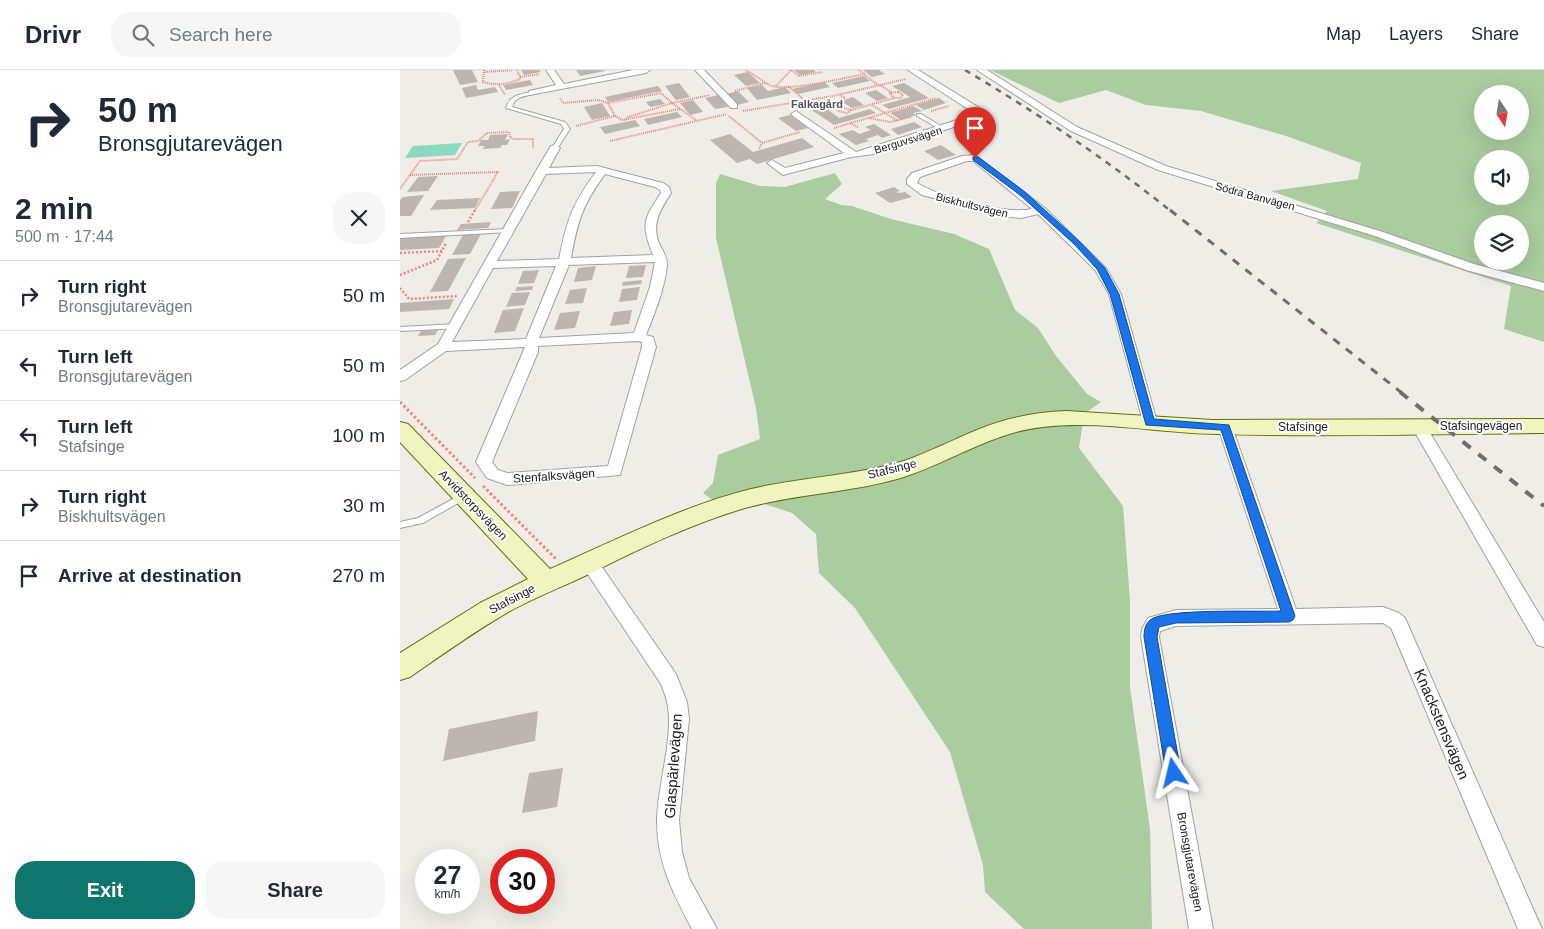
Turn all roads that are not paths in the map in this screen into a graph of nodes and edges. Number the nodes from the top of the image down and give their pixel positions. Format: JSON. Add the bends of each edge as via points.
{"nodes":[{"id":1,"x":646,"y":70,"type":"edge"},
{"id":2,"x":699,"y":70,"type":"edge"},
{"id":3,"x":912,"y":70,"type":"edge"},
{"id":4,"x":981,"y":70,"type":"edge"},
{"id":5,"x":550,"y":71,"type":"edge"},
{"id":6,"x":558,"y":88,"type":"junction"},
{"id":7,"x":532,"y":93,"type":"joint"},
{"id":8,"x":734,"y":110,"type":"road end"},
{"id":9,"x":796,"y":114,"type":"dead end"},
{"id":10,"x":919,"y":115,"type":"dead end"},
{"id":11,"x":943,"y":129,"type":"junction"},
{"id":12,"x":555,"y":148,"type":"joint"},
{"id":13,"x":852,"y":154,"type":"junction"},
{"id":14,"x":772,"y":163,"type":"dead end"},
{"id":15,"x":603,"y":170,"type":"junction"},
{"id":16,"x":541,"y":171,"type":"junction"},
{"id":17,"x":1040,"y":210,"type":"junction"},
{"id":18,"x":508,"y":231,"type":"junction"},
{"id":19,"x":400,"y":236,"type":"edge"},
{"id":20,"x":659,"y":258,"type":"junction"},
{"id":21,"x":564,"y":262,"type":"junction"},
{"id":22,"x":490,"y":265,"type":"junction"},
{"id":23,"x":1544,"y":287,"type":"edge"},
{"id":24,"x":457,"y":326,"type":"junction"},
{"id":25,"x":400,"y":329,"type":"edge"},
{"id":26,"x":639,"y":337,"type":"junction"},
{"id":27,"x":531,"y":344,"type":"junction"},
{"id":28,"x":444,"y":347,"type":"junction"},
{"id":29,"x":400,"y":377,"type":"edge"},
{"id":30,"x":1150,"y":422,"type":"junction"},
{"id":31,"x":1544,"y":426,"type":"edge"},
{"id":32,"x":1225,"y":427,"type":"junction"},
{"id":33,"x":1419,"y":427,"type":"junction"},
{"id":34,"x":400,"y":429,"type":"edge"},
{"id":35,"x":464,"y":496,"type":"junction"},
{"id":36,"x":400,"y":525,"type":"edge"},
{"id":37,"x":589,"y":562,"type":"junction"},
{"id":38,"x":546,"y":582,"type":"junction"},
{"id":39,"x":1289,"y":616,"type":"junction"},
{"id":40,"x":1544,"y":639,"type":"edge"},
{"id":41,"x":400,"y":668,"type":"edge"},
{"id":42,"x":705,"y":929,"type":"edge"},
{"id":43,"x":1201,"y":929,"type":"edge"},
{"id":44,"x":1530,"y":929,"type":"edge"}],
"edges":[{"from":1,"to":6,"type":"street"},
{"from":2,"to":8,"type":"street","via":[[723,93]]},
{"from":3,"to":11,"type":"street","name":"Berguvsvägen","via":[[975,109],[978,117]]},
{"from":4,"to":23,"type":"street","name":"Södra Banvägen","via":[[1074,129],[1162,168],[1379,234],[1470,268]]},
{"from":5,"to":6,"type":"street"},
{"from":6,"to":7,"type":"street"},
{"from":7,"to":12,"type":"lane","via":[[518,96],[509,108],[563,123],[567,128]]},
{"from":9,"to":13,"type":"street"},
{"from":10,"to":11,"type":"lane"},
{"from":11,"to":13,"type":"street","name":"Berguvsvägen","via":[[870,152]]},
{"from":12,"to":16,"type":"street"},
{"from":13,"to":14,"type":"street","name":"Berguvsvägen","via":[[783,172]]},
{"from":15,"to":16,"type":"street"},
{"from":15,"to":20,"type":"street","via":[[665,189],[650,224]]},
{"from":15,"to":21,"type":"street","name":"Stenfalksvägen","via":[[585,194],[572,221]]},
{"from":16,"to":18,"type":"street"},
{"from":17,"to":17,"type":"street","name":"Biskhultsvägen","via":[[975,158],[966,158],[912,179],[912,184],[926,193],[1002,213],[1021,215]]},
{"from":17,"to":30,"type":"street","name":"Biskhultsvägen","via":[[1090,256],[1115,294]]},
{"from":18,"to":19,"type":"lane"},
{"from":18,"to":22,"type":"street"},
{"from":20,"to":21,"type":"street"},
{"from":20,"to":26,"type":"street","via":[[661,263]]},
{"from":21,"to":22,"type":"street"},
{"from":21,"to":27,"type":"street","name":"Stenfalksvägen"},
{"from":22,"to":24,"type":"street"},
{"from":24,"to":25,"type":"lane"},
{"from":24,"to":28,"type":"street"},
{"from":26,"to":27,"type":"street"},
{"from":26,"to":27,"type":"street","name":"Stenfalksvägen","via":[[648,340],[649,347],[614,471],[498,478],[487,470],[484,462],[532,352]]},
{"from":27,"to":28,"type":"street"},
{"from":28,"to":29,"type":"street"},
{"from":30,"to":32,"type":"street","name":"Stafsinge"},
{"from":30,"to":37,"type":"street","name":"Stafsinge","via":[[1043,419],[1008,426],[894,471],[799,487],[699,513]]},
{"from":31,"to":33,"type":"street","name":"Stafsingevägen"},
{"from":32,"to":33,"type":"street","name":"Stafsinge"},
{"from":32,"to":39,"type":"street"},
{"from":33,"to":40,"type":"street"},
{"from":34,"to":35,"type":"street","name":"Arvidstorpsvägen"},
{"from":35,"to":36,"type":"lane","via":[[420,521]]},
{"from":35,"to":38,"type":"street","name":"Arvidstorpsvägen"},
{"from":37,"to":38,"type":"street","name":"Stafsinge"},
{"from":37,"to":42,"type":"street","name":"Glaspärlevägen","via":[[669,680],[677,702],[679,719],[668,820],[670,852],[679,882]]},
{"from":38,"to":41,"type":"street","name":"Stafsinge","via":[[501,604]]},
{"from":39,"to":43,"type":"street","name":"Bronsgjutarevägen","via":[[1176,618],[1155,623],[1151,629]]},
{"from":39,"to":44,"type":"street","name":"Knackstensvägen","via":[[1383,615],[1398,623]]}]}
